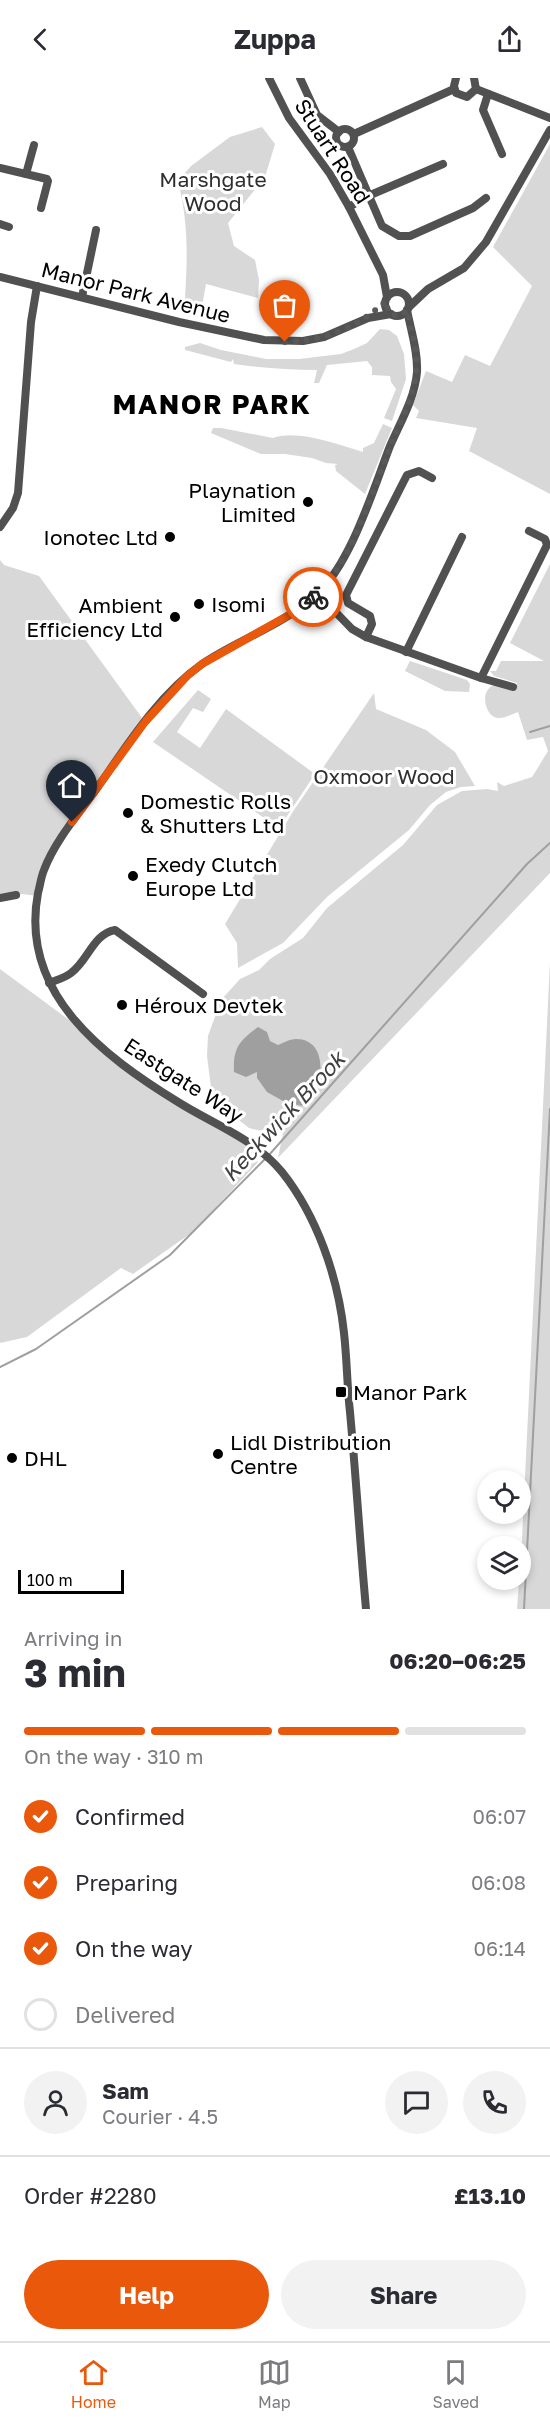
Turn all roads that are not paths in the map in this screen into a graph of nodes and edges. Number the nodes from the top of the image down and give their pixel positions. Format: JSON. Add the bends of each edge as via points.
{"nodes":[{"id":1,"x":269,"y":78,"type":"edge"},
{"id":2,"x":300,"y":78,"type":"edge"},
{"id":3,"x":456,"y":78,"type":"edge"},
{"id":4,"x":474,"y":78,"type":"edge"},
{"id":5,"x":454,"y":89,"type":"junction"},
{"id":6,"x":476,"y":89,"type":"junction"},
{"id":7,"x":488,"y":94,"type":"junction"},
{"id":8,"x":550,"y":118,"type":"edge"},
{"id":9,"x":550,"y":130,"type":"edge"},
{"id":10,"x":339,"y":132,"type":"junction"},
{"id":11,"x":354,"y":134,"type":"junction"},
{"id":12,"x":34,"y":145,"type":"dead end"},
{"id":13,"x":348,"y":147,"type":"junction"},
{"id":14,"x":501,"y":154,"type":"dead end"},
{"id":15,"x":443,"y":164,"type":"dead end"},
{"id":16,"x":0,"y":168,"type":"edge"},
{"id":17,"x":26,"y":174,"type":"junction"},
{"id":18,"x":368,"y":196,"type":"junction"},
{"id":19,"x":486,"y":198,"type":"dead end"},
{"id":20,"x":349,"y":207,"type":"junction"},
{"id":21,"x":41,"y":208,"type":"dead end"},
{"id":22,"x":96,"y":230,"type":"dead end"},
{"id":23,"x":383,"y":275,"type":"junction"},
{"id":24,"x":0,"y":278,"type":"edge"},
{"id":25,"x":37,"y":286,"type":"junction"},
{"id":26,"x":428,"y":289,"type":"junction"},
{"id":27,"x":402,"y":292,"type":"junction"},
{"id":28,"x":82,"y":297,"type":"junction"},
{"id":29,"x":386,"y":299,"type":"junction"},
{"id":30,"x":408,"y":308,"type":"junction"},
{"id":31,"x":392,"y":314,"type":"junction"},
{"id":32,"x":368,"y":318,"type":"junction"},
{"id":33,"x":411,"y":333,"type":"junction"},
{"id":34,"x":432,"y":478,"type":"dead end"},
{"id":35,"x":0,"y":527,"type":"edge"},
{"id":36,"x":529,"y":531,"type":"dead end"},
{"id":37,"x":462,"y":537,"type":"dead end"},
{"id":38,"x":318,"y":594,"type":"junction"},
{"id":39,"x":366,"y":637,"type":"junction"},
{"id":40,"x":406,"y":652,"type":"junction"},
{"id":41,"x":481,"y":678,"type":"junction"},
{"id":42,"x":513,"y":687,"type":"dead end"},
{"id":43,"x":16,"y":895,"type":"dead end"},
{"id":44,"x":0,"y":898,"type":"edge"},
{"id":45,"x":49,"y":983,"type":"junction"},
{"id":46,"x":203,"y":994,"type":"dead end"},
{"id":47,"x":366,"y":1609,"type":"edge"}],
"edges":[{"from":1,"to":20,"type":"street","name":"Stuart Road","via":[[290,118]]},
{"from":2,"to":10,"type":"street","via":[[317,115]]},
{"from":3,"to":5,"type":"street"},
{"from":4,"to":6,"type":"street"},
{"from":5,"to":6,"type":"street","via":[[467,97]]},
{"from":5,"to":11,"type":"street"},
{"from":6,"to":7,"type":"street"},
{"from":7,"to":8,"type":"street"},
{"from":7,"to":14,"type":"street","via":[[483,110]]},
{"from":9,"to":26,"type":"street","via":[[475,258],[452,277]]},
{"from":10,"to":11,"type":"street","via":[[347,129]]},
{"from":10,"to":13,"type":"street","via":[[338,143]]},
{"from":11,"to":13,"type":"street"},
{"from":12,"to":17,"type":"street"},
{"from":13,"to":18,"type":"street"},
{"from":15,"to":18,"type":"street"},
{"from":16,"to":17,"type":"street"},
{"from":17,"to":21,"type":"street","via":[[48,181]]},
{"from":18,"to":19,"type":"street","via":[[382,226],[399,236],[410,236],[473,208]]},
{"from":18,"to":20,"type":"street"},
{"from":20,"to":23,"type":"street","name":"Stuart Road"},
{"from":22,"to":28,"type":"street"},
{"from":23,"to":27,"type":"street","name":"Stuart Road"},
{"from":23,"to":29,"type":"street","name":"Stuart Road"},
{"from":24,"to":25,"type":"street","name":"Manor Park Avenue"},
{"from":25,"to":28,"type":"street","name":"Manor Park Avenue"},
{"from":25,"to":35,"type":"street","via":[[18,492]]},
{"from":26,"to":27,"type":"street"},
{"from":26,"to":30,"type":"street"},
{"from":27,"to":29,"type":"street","via":[[392,293]]},
{"from":27,"to":30,"type":"street","via":[[409,299]]},
{"from":28,"to":32,"type":"street","name":"Manor Park Avenue","via":[[248,338],[285,342],[324,337]]},
{"from":29,"to":31,"type":"street","via":[[386,308]]},
{"from":29,"to":32,"type":"street","name":"Manor Park Avenue"},
{"from":30,"to":31,"type":"street","via":[[402,315]]},
{"from":30,"to":33,"type":"street","name":"Eastgate Way"},
{"from":31,"to":32,"type":"street","name":"Manor Park Avenue"},
{"from":31,"to":33,"type":"street"},
{"from":33,"to":38,"type":"street","name":"Eastgate Way","via":[[417,355],[413,392],[344,557]]},
{"from":34,"to":39,"type":"street","via":[[419,471],[407,475],[346,595],[348,603],[370,616],[372,624]]},
{"from":36,"to":41,"type":"street","via":[[545,539],[547,545]]},
{"from":37,"to":40,"type":"street"},
{"from":38,"to":39,"type":"street","via":[[352,629]]},
{"from":38,"to":45,"type":"street","name":"Eastgate Way","via":[[202,664],[163,701],[59,840],[44,870],[36,915],[37,942]]},
{"from":39,"to":40,"type":"street"},
{"from":40,"to":41,"type":"street"},
{"from":41,"to":42,"type":"street"},
{"from":43,"to":44,"type":"street"},
{"from":45,"to":46,"type":"street","via":[[73,972],[98,940],[115,930]]},
{"from":45,"to":47,"type":"street","name":"Eastgate Way","via":[[80,1028],[118,1061],[178,1102],[259,1149],[284,1174],[307,1212],[321,1240],[341,1318]]}]}
